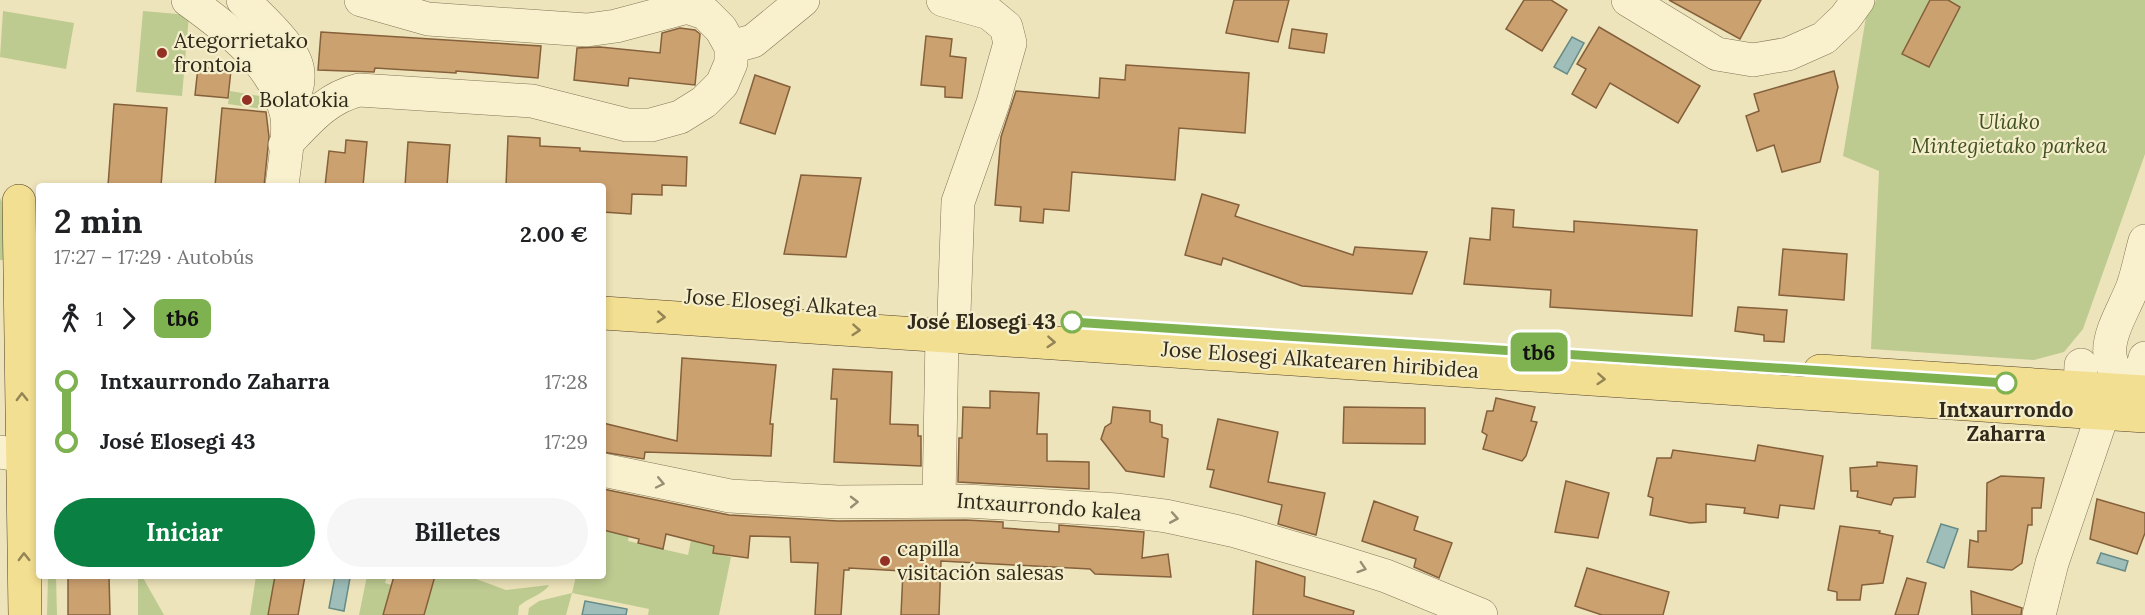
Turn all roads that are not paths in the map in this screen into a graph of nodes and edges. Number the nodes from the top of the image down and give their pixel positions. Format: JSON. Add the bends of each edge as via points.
{"nodes":[{"id":1,"x":188,"y":0,"type":"edge"},
{"id":2,"x":243,"y":0,"type":"edge"},
{"id":3,"x":361,"y":0,"type":"edge"},
{"id":4,"x":803,"y":0,"type":"edge"},
{"id":5,"x":943,"y":0,"type":"edge"},
{"id":6,"x":1628,"y":0,"type":"edge"},
{"id":7,"x":1858,"y":0,"type":"edge"},
{"id":8,"x":731,"y":47,"type":"junction"},
{"id":9,"x":286,"y":129,"type":"junction"},
{"id":10,"x":282,"y":183,"type":"edge"},
{"id":11,"x":20,"y":200,"type":"edge"},
{"id":12,"x":2145,"y":241,"type":"edge"},
{"id":13,"x":20,"y":275,"type":"edge"},
{"id":14,"x":606,"y":291,"type":"edge"},
{"id":15,"x":606,"y":313,"type":"edge"},
{"id":16,"x":2115,"y":323,"type":"junction"},
{"id":17,"x":948,"y":325,"type":"junction"},
{"id":18,"x":2145,"y":358,"type":"edge"},
{"id":19,"x":2072,"y":379,"type":"junction"},
{"id":20,"x":2142,"y":400,"type":"edge"},
{"id":21,"x":2103,"y":413,"type":"junction"},
{"id":22,"x":21,"y":455,"type":"edge"},
{"id":23,"x":606,"y":471,"type":"edge"},
{"id":24,"x":939,"y":500,"type":"junction"},
{"id":25,"x":25,"y":615,"type":"edge"},
{"id":26,"x":1481,"y":615,"type":"edge"},
{"id":27,"x":2039,"y":615,"type":"edge"}],
"edges":[{"from":1,"to":9,"type":"street","via":[[232,33],[271,77]]},
{"from":2,"to":9,"type":"street","via":[[292,53],[298,72],[297,88]]},
{"from":3,"to":8,"type":"street","via":[[429,19],[587,30],[687,7],[705,13]]},
{"from":4,"to":8,"type":"street","via":[[753,41]]},
{"from":5,"to":17,"type":"street","via":[[989,14],[1006,27],[1010,43],[958,202]]},
{"from":6,"to":7,"type":"street","via":[[1717,54],[1753,60],[1788,54],[1824,38]]},
{"from":8,"to":9,"type":"street","via":[[731,63],[722,84],[704,102],[680,117],[651,125],[627,125],[532,101],[359,90],[342,94]]},
{"from":9,"to":10,"type":"street"},
{"from":11,"to":13,"type":"main road"},
{"from":12,"to":16,"type":"street","via":[[2133,286]]},
{"from":22,"to":13,"type":"main road","one_way":true},
{"from":14,"to":17,"type":"main road","name":"Jose Elosegi Alkatea"},
{"from":15,"to":17,"type":"main road","name":"Jose Elosegi Alkatearen hiribidea","one_way":true},
{"from":16,"to":19,"type":"street"},
{"from":16,"to":20,"type":"street","via":[[2110,335],[2111,360],[2121,378]]},
{"from":17,"to":19,"type":"main road","name":"Jose Elosegi Alkatea"},
{"from":17,"to":21,"type":"main road","name":"Jose Elosegi Alkatearen hiribidea","one_way":true},
{"from":17,"to":24,"type":"street"},
{"from":18,"to":20,"type":"street"},
{"from":19,"to":20,"type":"main road","name":"Jose Elosegi Alkatea"},
{"from":19,"to":21,"type":"street","via":[[2086,403]]},
{"from":20,"to":21,"type":"main road","name":"Jose Elosegi Alkatearen hiribidea"},
{"from":21,"to":27,"type":"street","via":[[2052,563]]},
{"from":25,"to":22,"type":"main road","one_way":true},
{"from":23,"to":24,"type":"street","name":"Intxaurrondo kalea","one_way":true,"via":[[730,496],[838,502]]},
{"from":24,"to":26,"type":"street","name":"Intxaurrondo kalea","one_way":true,"via":[[1118,510],[1199,523],[1386,576]]}]}
